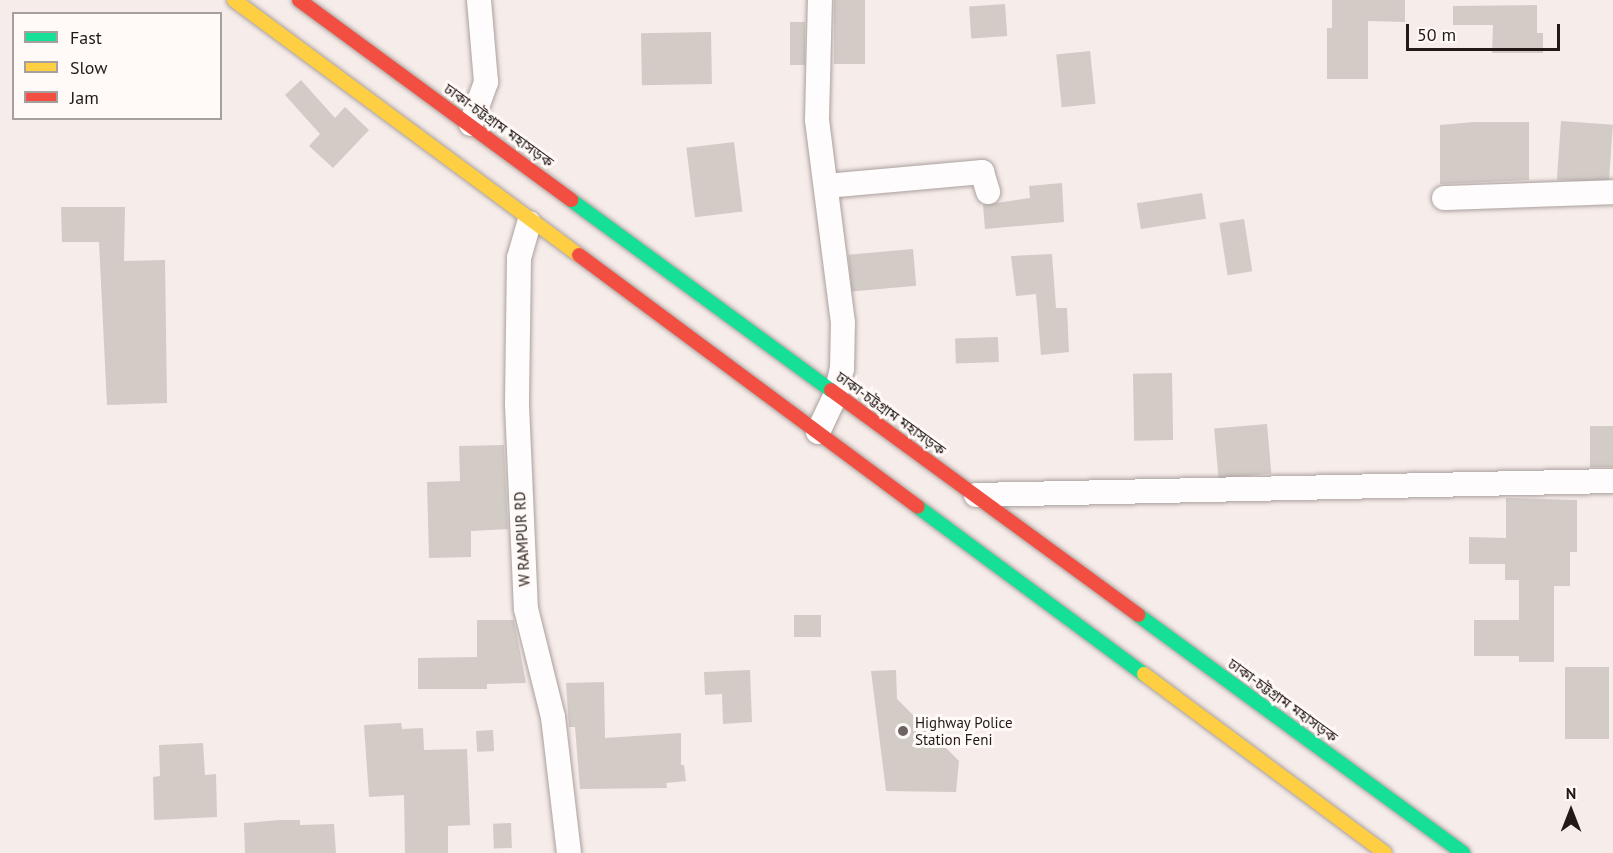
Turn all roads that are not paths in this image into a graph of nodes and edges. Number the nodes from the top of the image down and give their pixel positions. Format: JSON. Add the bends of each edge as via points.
{"nodes":[{"id":1,"x":234,"y":0,"type":"edge"},
{"id":2,"x":299,"y":0,"type":"edge"},
{"id":3,"x":479,"y":0,"type":"edge"},
{"id":4,"x":820,"y":0,"type":"edge"},
{"id":5,"x":471,"y":124,"type":"junction"},
{"id":6,"x":826,"y":186,"type":"junction"},
{"id":7,"x":988,"y":192,"type":"dead end"},
{"id":8,"x":1613,"y":192,"type":"edge"},
{"id":9,"x":1444,"y":198,"type":"dead end"},
{"id":10,"x":529,"y":223,"type":"junction"},
{"id":11,"x":836,"y":394,"type":"junction"},
{"id":12,"x":818,"y":432,"type":"junction"},
{"id":13,"x":1613,"y":481,"type":"edge"},
{"id":14,"x":976,"y":495,"type":"junction"},
{"id":15,"x":569,"y":853,"type":"edge"},
{"id":16,"x":1385,"y":853,"type":"edge"},
{"id":17,"x":1463,"y":853,"type":"edge"}],
"edges":[{"from":1,"to":10,"type":"highway"},
{"from":2,"to":5,"type":"highway","name":"ঢাকা-চট্টগ্রাম মহাসড়ক"},
{"from":3,"to":5,"type":"street","via":[[486,82]]},
{"from":4,"to":6,"type":"street","via":[[817,120]]},
{"from":5,"to":11,"type":"highway","name":"ঢাকা-চট্টগ্রাম মহাসড়ক"},
{"from":6,"to":7,"type":"street","via":[[982,172]]},
{"from":6,"to":11,"type":"street","via":[[843,323],[842,369]]},
{"from":8,"to":9,"type":"street"},
{"from":10,"to":12,"type":"highway"},
{"from":10,"to":15,"type":"street","name":"W RAMPUR RD","via":[[519,258],[517,405],[525,597],[553,717]]},
{"from":11,"to":12,"type":"street"},
{"from":11,"to":14,"type":"highway","name":"ঢাকা-চট্টগ্রাম মহাসড়ক"},
{"from":12,"to":16,"type":"highway"},
{"from":13,"to":14,"type":"street"},
{"from":14,"to":17,"type":"highway","name":"ঢাকা-চট্টগ্রাম মহাসড়ক"}]}
